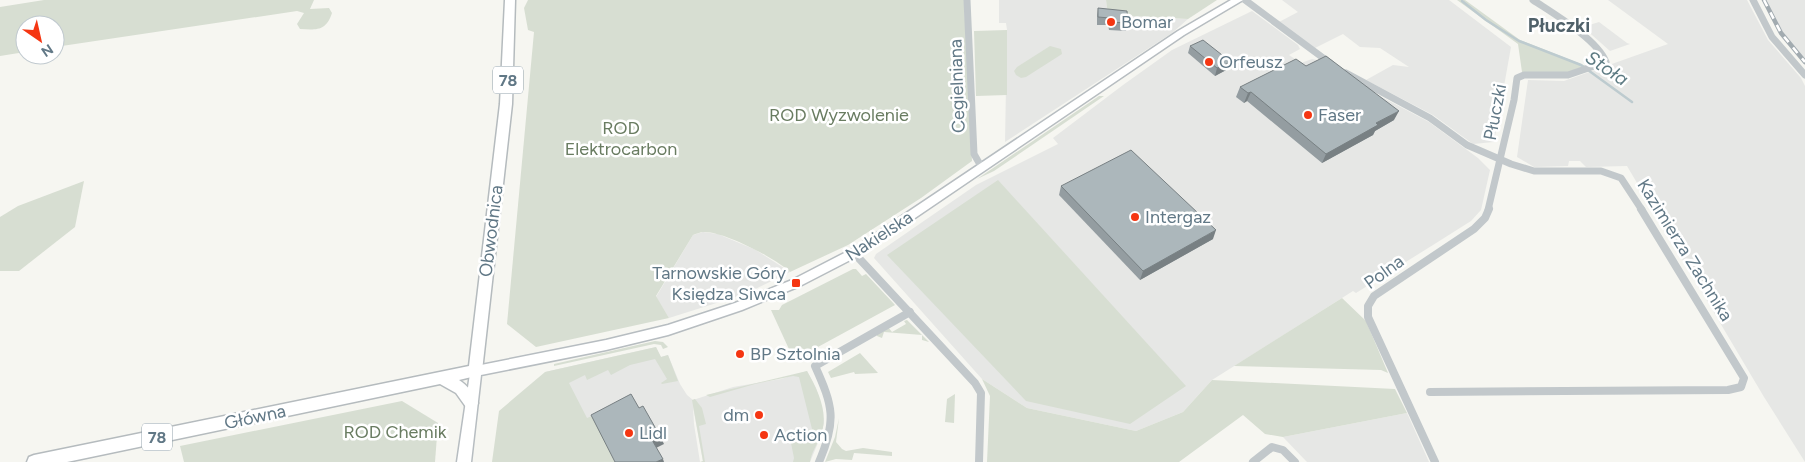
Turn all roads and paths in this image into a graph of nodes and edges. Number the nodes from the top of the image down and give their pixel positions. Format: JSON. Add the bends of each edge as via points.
{"nodes":[{"id":1,"x":510,"y":0,"type":"edge"},
{"id":2,"x":967,"y":0,"type":"edge"},
{"id":3,"x":1238,"y":0,"type":"edge"},
{"id":4,"x":1245,"y":0,"type":"edge"},
{"id":5,"x":1533,"y":0,"type":"edge"},
{"id":6,"x":1752,"y":0,"type":"edge"},
{"id":7,"x":1805,"y":75,"type":"edge"},
{"id":8,"x":1501,"y":160,"type":"junction"},
{"id":9,"x":982,"y":168,"type":"junction"},
{"id":10,"x":854,"y":253,"type":"junction"},
{"id":11,"x":910,"y":312,"type":"junction"},
{"id":12,"x":475,"y":371,"type":"junction"},
{"id":13,"x":442,"y":378,"type":"junction"},
{"id":14,"x":1430,"y":392,"type":"dead end"},
{"id":15,"x":471,"y":403,"type":"junction"},
{"id":16,"x":34,"y":462,"type":"edge"},
{"id":17,"x":464,"y":462,"type":"edge"},
{"id":18,"x":819,"y":462,"type":"edge"},
{"id":19,"x":979,"y":462,"type":"edge"},
{"id":20,"x":1253,"y":462,"type":"edge"},
{"id":21,"x":1295,"y":462,"type":"edge"},
{"id":22,"x":1435,"y":462,"type":"edge"}],
"edges":[{"from":1,"to":12,"type":"main road","name":"Obwodnica","number":"78","via":[[506,104]]},
{"from":2,"to":9,"type":"street","name":"Cegielniana","via":[[974,154]]},
{"from":3,"to":9,"type":"street","name":"Nakielska","via":[[1181,33]]},
{"from":4,"to":8,"type":"street","name":"Kazimierza Zachnika","via":[[1344,72],[1430,118],[1467,145]]},
{"from":5,"to":8,"type":"street","name":"Płuczki","via":[[1565,22],[1606,58],[1604,63],[1587,70],[1562,76],[1524,75],[1517,78]]},
{"from":6,"to":7,"type":"street","via":[[1779,45]]},
{"from":8,"to":14,"type":"street","name":"Kazimierza Zachnika","via":[[1531,171],[1601,171],[1623,180],[1739,366],[1744,381],[1739,388],[1728,390]]},
{"from":8,"to":22,"type":"street","name":"Polna","via":[[1484,220],[1374,296],[1367,308],[1368,317]]},
{"from":9,"to":10,"type":"street","name":"Nakielska"},
{"from":10,"to":11,"type":"street"},
{"from":10,"to":12,"type":"street","name":"Nakielska","via":[[788,287],[712,317],[640,337]]},
{"from":11,"to":18,"type":"street","via":[[814,366],[832,412],[831,435]]},
{"from":11,"to":19,"type":"street","via":[[981,393]]},
{"from":12,"to":13,"type":"main road","name":"Główna","number":"78"},
{"from":12,"to":15,"type":"street","name":"Obwodnica"},
{"from":13,"to":15,"type":"main road","via":[[461,389]]},
{"from":13,"to":16,"type":"main road","name":"Główna","number":"78"},
{"from":15,"to":17,"type":"street","name":"Obwodnica"},
{"from":20,"to":21,"type":"street","via":[[1272,448],[1283,450]]}]}
